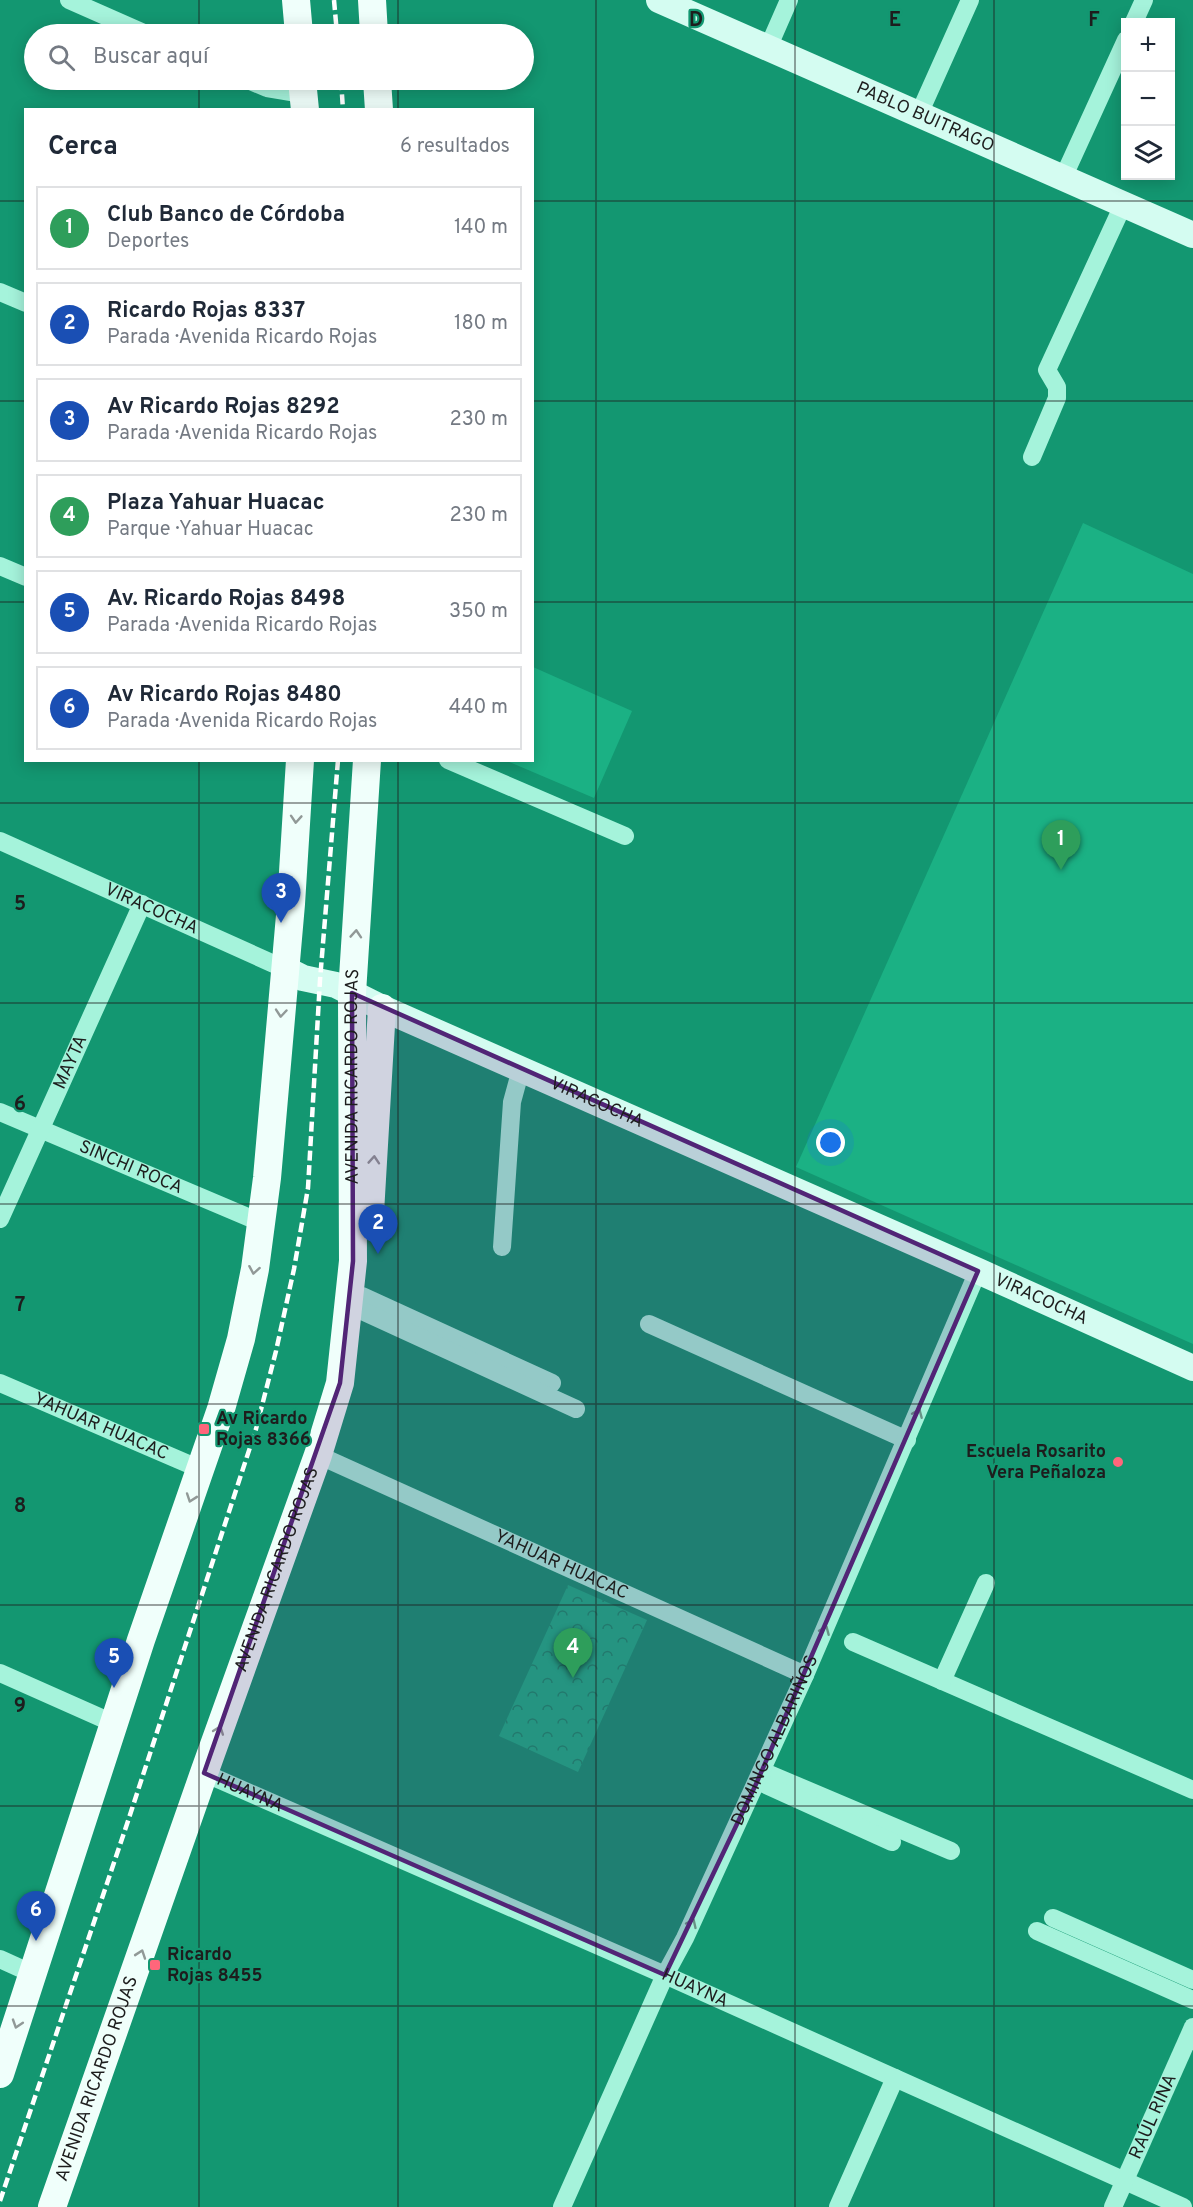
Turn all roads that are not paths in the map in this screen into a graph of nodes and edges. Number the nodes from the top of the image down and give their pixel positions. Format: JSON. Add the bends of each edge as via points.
{"nodes":[{"id":1,"x":69,"y":0,"type":"edge"},
{"id":2,"x":296,"y":0,"type":"edge"},
{"id":3,"x":372,"y":0,"type":"edge"},
{"id":4,"x":658,"y":0,"type":"edge"},
{"id":5,"x":789,"y":0,"type":"edge"},
{"id":6,"x":970,"y":0,"type":"edge"},
{"id":7,"x":1144,"y":0,"type":"edge"},
{"id":8,"x":1136,"y":18,"type":"edge"},
{"id":9,"x":123,"y":24,"type":"edge"},
{"id":10,"x":297,"y":24,"type":"edge"},
{"id":11,"x":373,"y":24,"type":"edge"},
{"id":12,"x":768,"y":48,"type":"junction"},
{"id":13,"x":1121,"y":49,"type":"edge"},
{"id":14,"x":279,"y":90,"type":"edge"},
{"id":15,"x":378,"y":90,"type":"edge"},
{"id":16,"x":303,"y":94,"type":"edge"},
{"id":17,"x":379,"y":108,"type":"edge"},
{"id":18,"x":919,"y":114,"type":"junction"},
{"id":19,"x":1063,"y":178,"type":"junction"},
{"id":20,"x":1123,"y":204,"type":"junction"},
{"id":21,"x":1193,"y":235,"type":"edge"},
{"id":22,"x":1,"y":296,"type":"edge"},
{"id":23,"x":24,"y":302,"type":"edge"},
{"id":24,"x":1032,"y":457,"type":"dead end"},
{"id":25,"x":0,"y":566,"type":"edge"},
{"id":26,"x":24,"y":577,"type":"edge"},
{"id":27,"x":300,"y":762,"type":"edge"},
{"id":28,"x":367,"y":762,"type":"edge"},
{"id":29,"x":453,"y":762,"type":"edge"},
{"id":30,"x":625,"y":836,"type":"dead end"},
{"id":31,"x":0,"y":841,"type":"edge"},
{"id":32,"x":142,"y":904,"type":"junction"},
{"id":33,"x":285,"y":969,"type":"junction"},
{"id":34,"x":352,"y":993,"type":"junction"},
{"id":35,"x":382,"y":1008,"type":"junction"},
{"id":36,"x":520,"y":1069,"type":"junction"},
{"id":37,"x":0,"y":1112,"type":"edge"},
{"id":38,"x":40,"y":1130,"type":"junction"},
{"id":39,"x":0,"y":1219,"type":"edge"},
{"id":40,"x":262,"y":1223,"type":"junction"},
{"id":41,"x":502,"y":1247,"type":"dead end"},
{"id":42,"x":978,"y":1271,"type":"junction"},
{"id":43,"x":361,"y":1303,"type":"junction"},
{"id":44,"x":649,"y":1324,"type":"dead end"},
{"id":45,"x":1193,"y":1368,"type":"edge"},
{"id":46,"x":0,"y":1383,"type":"edge"},
{"id":47,"x":340,"y":1383,"type":"junction"},
{"id":48,"x":552,"y":1383,"type":"dead end"},
{"id":49,"x":576,"y":1409,"type":"dead end"},
{"id":50,"x":907,"y":1440,"type":"junction"},
{"id":51,"x":318,"y":1455,"type":"junction"},
{"id":52,"x":200,"y":1468,"type":"junction"},
{"id":53,"x":986,"y":1583,"type":"dead end"},
{"id":54,"x":853,"y":1642,"type":"dead end"},
{"id":55,"x":0,"y":1673,"type":"edge"},
{"id":56,"x":806,"y":1675,"type":"junction"},
{"id":57,"x":942,"y":1681,"type":"junction"},
{"id":58,"x":115,"y":1724,"type":"junction"},
{"id":59,"x":204,"y":1773,"type":"junction"},
{"id":60,"x":760,"y":1776,"type":"junction"},
{"id":61,"x":1193,"y":1790,"type":"edge"},
{"id":62,"x":892,"y":1842,"type":"dead end"},
{"id":63,"x":951,"y":1851,"type":"dead end"},
{"id":64,"x":1053,"y":1918,"type":"dead end"},
{"id":65,"x":1037,"y":1931,"type":"dead end"},
{"id":66,"x":0,"y":1959,"type":"edge"},
{"id":67,"x":33,"y":1974,"type":"junction"},
{"id":68,"x":665,"y":1975,"type":"junction"},
{"id":69,"x":1193,"y":1980,"type":"edge"},
{"id":70,"x":1193,"y":2000,"type":"edge"},
{"id":71,"x":1193,"y":2027,"type":"edge"},
{"id":72,"x":0,"y":2074,"type":"edge"},
{"id":73,"x":896,"y":2078,"type":"junction"},
{"id":74,"x":1125,"y":2181,"type":"junction"},
{"id":75,"x":52,"y":2207,"type":"edge"},
{"id":76,"x":562,"y":2207,"type":"edge"},
{"id":77,"x":838,"y":2207,"type":"edge"},
{"id":78,"x":1113,"y":2207,"type":"edge"},
{"id":79,"x":1183,"y":2207,"type":"edge"}],
"edges":[{"from":1,"to":9,"type":"street"},
{"from":2,"to":10,"type":"main road"},
{"from":3,"to":11,"type":"main road"},
{"from":4,"to":12,"type":"main road","name":"PABLO BUITRAGO"},
{"from":5,"to":12,"type":"street"},
{"from":6,"to":18,"type":"street"},
{"from":7,"to":8,"type":"street"},
{"from":12,"to":18,"type":"main road","name":"PABLO BUITRAGO"},
{"from":13,"to":19,"type":"street"},
{"from":14,"to":16,"type":"street"},
{"from":15,"to":17,"type":"main road"},
{"from":18,"to":19,"type":"main road","name":"PABLO BUITRAGO"},
{"from":19,"to":20,"type":"main road","name":"PABLO BUITRAGO"},
{"from":20,"to":21,"type":"main road","name":"PABLO BUITRAGO"},
{"from":20,"to":24,"type":"street","via":[[1047,370],[1057,387],[1057,398]]},
{"from":22,"to":23,"type":"street"},
{"from":25,"to":26,"type":"street"},
{"from":27,"to":33,"type":"main road","one_way":true},
{"from":34,"to":28,"type":"main road","name":"AVENIDA RICARDO ROJAS","one_way":true},
{"from":29,"to":30,"type":"street"},
{"from":31,"to":32,"type":"street","name":"VIRACOCHA"},
{"from":32,"to":33,"type":"street","name":"VIRACOCHA"},
{"from":32,"to":38,"type":"street","name":"MAYTA"},
{"from":33,"to":34,"type":"main road","name":"VIRACOCHA"},
{"from":33,"to":40,"type":"main road","one_way":true},
{"from":34,"to":35,"type":"main road","name":"VIRACOCHA"},
{"from":34,"to":47,"type":"main road","name":"AVENIDA RICARDO ROJAS","via":[[353,1262]]},
{"from":35,"to":36,"type":"main road","name":"VIRACOCHA"},
{"from":43,"to":35,"type":"main road","one_way":true},
{"from":36,"to":41,"type":"street","via":[[512,1102]]},
{"from":36,"to":42,"type":"main road","name":"VIRACOCHA"},
{"from":37,"to":38,"type":"street","name":"SINCHI ROCA"},
{"from":38,"to":39,"type":"street","name":"MAYTA"},
{"from":38,"to":40,"type":"street","name":"SINCHI ROCA"},
{"from":40,"to":52,"type":"main road","one_way":true,"via":[[241,1339]]},
{"from":42,"to":45,"type":"main road","name":"VIRACOCHA"},
{"from":50,"to":42,"type":"street","name":"DOMINGO ALBARIÑOS","one_way":true},
{"from":43,"to":47,"type":"main road"},
{"from":43,"to":48,"type":"street"},
{"from":43,"to":49,"type":"street"},
{"from":44,"to":50,"type":"street"},
{"from":46,"to":52,"type":"street","name":"YAHUAR HUACAC"},
{"from":47,"to":51,"type":"main road","name":"AVENIDA RICARDO ROJAS"},
{"from":56,"to":50,"type":"street","name":"DOMINGO ALBARIÑOS","one_way":true},
{"from":51,"to":56,"type":"street","name":"YAHUAR HUACAC"},
{"from":59,"to":51,"type":"main road","name":"AVENIDA RICARDO ROJAS","one_way":true},
{"from":52,"to":58,"type":"main road","one_way":true},
{"from":53,"to":57,"type":"street"},
{"from":54,"to":57,"type":"street"},
{"from":55,"to":58,"type":"street"},
{"from":56,"to":60,"type":"street","name":"DOMINGO ALBARIÑOS"},
{"from":57,"to":61,"type":"street"},
{"from":58,"to":67,"type":"main road"},
{"from":59,"to":68,"type":"street","name":"HUAYNA"},
{"from":75,"to":59,"type":"main road","name":"AVENIDA RICARDO ROJAS","one_way":true},
{"from":60,"to":62,"type":"street"},
{"from":60,"to":63,"type":"street"},
{"from":68,"to":60,"type":"street","name":"DOMINGO ALBARIÑOS","one_way":true},
{"from":64,"to":69,"type":"street"},
{"from":65,"to":70,"type":"street"},
{"from":66,"to":67,"type":"street"},
{"from":67,"to":72,"type":"main road","one_way":true},
{"from":68,"to":73,"type":"street","name":"HUAYNA"},
{"from":68,"to":76,"type":"street","name":"DOMINGO ALBARIÑOS"},
{"from":71,"to":74,"type":"street","name":"RAÚL RINA"},
{"from":73,"to":74,"type":"street","name":"HUAYNA"},
{"from":73,"to":77,"type":"street"},
{"from":74,"to":78,"type":"street","name":"RAÚL RINA"},
{"from":74,"to":79,"type":"street","name":"HUAYNA"}]}
